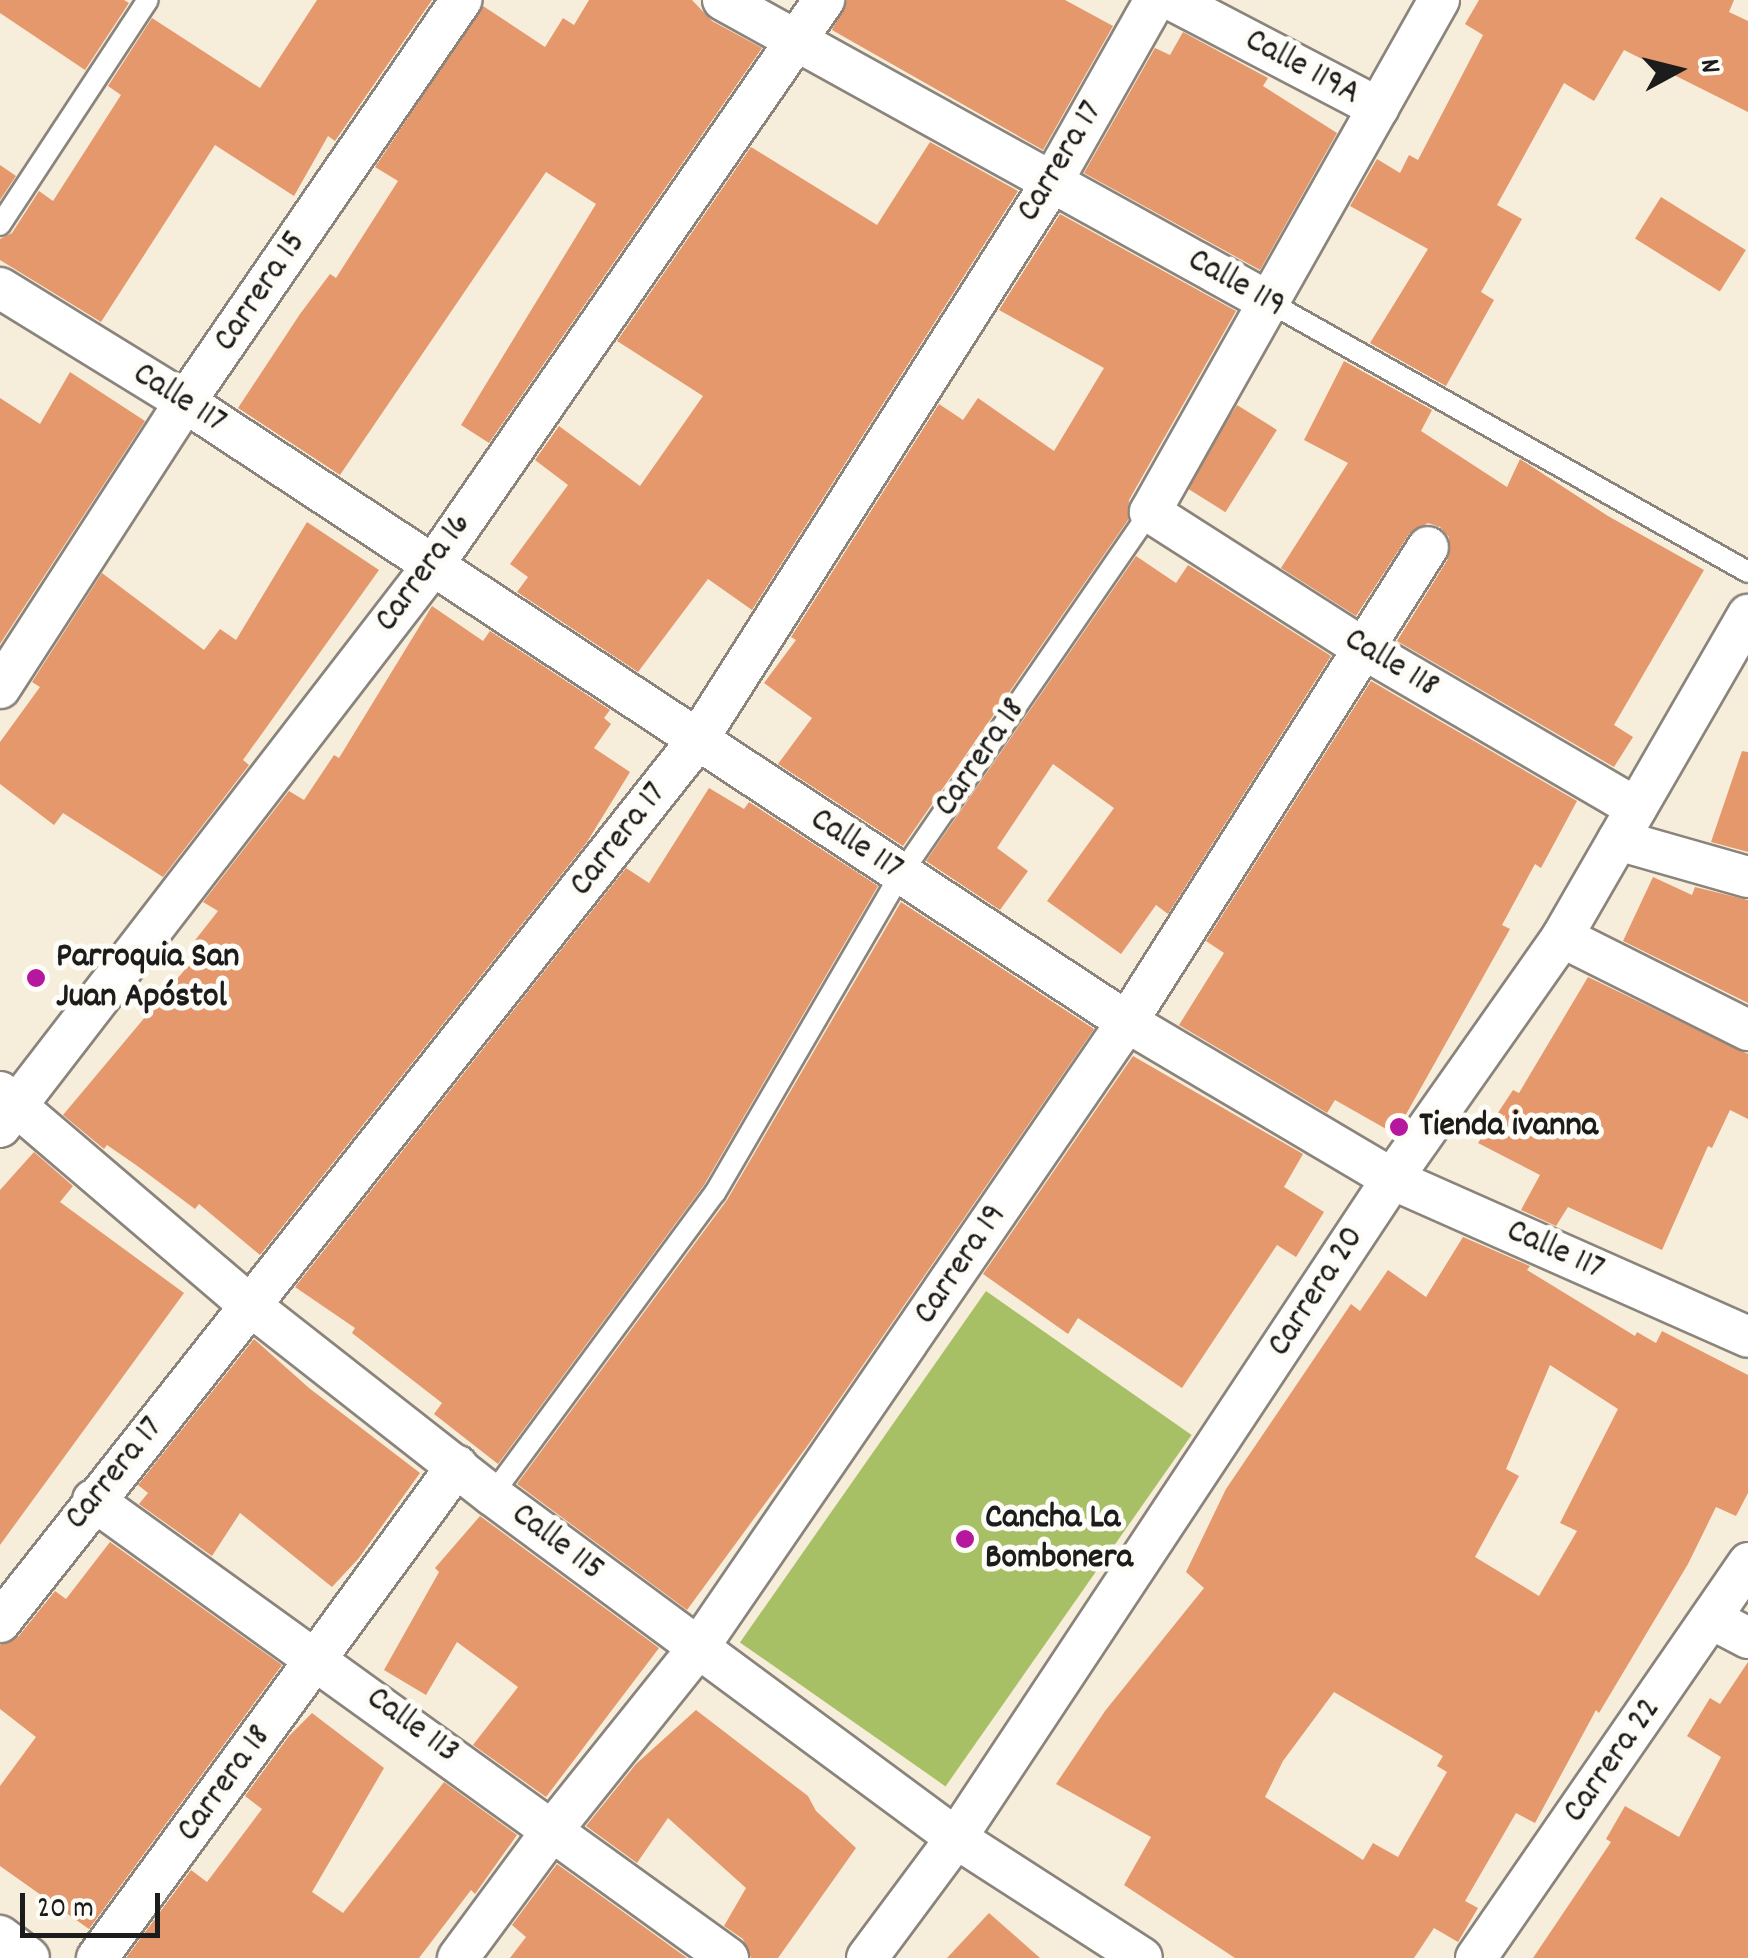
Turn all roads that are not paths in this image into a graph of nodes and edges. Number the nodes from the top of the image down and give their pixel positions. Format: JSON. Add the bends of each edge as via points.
{"nodes":[{"id":1,"x":148,"y":0,"type":"edge"},
{"id":2,"x":461,"y":0,"type":"edge"},
{"id":3,"x":723,"y":0,"type":"edge"},
{"id":4,"x":824,"y":0,"type":"edge"},
{"id":5,"x":1155,"y":0,"type":"edge"},
{"id":6,"x":1172,"y":0,"type":"edge"},
{"id":7,"x":1439,"y":0,"type":"edge"},
{"id":8,"x":794,"y":39,"type":"junction"},
{"id":9,"x":1379,"y":108,"type":"junction"},
{"id":10,"x":1052,"y":182,"type":"junction"},
{"id":11,"x":0,"y":226,"type":"edge"},
{"id":12,"x":0,"y":288,"type":"edge"},
{"id":13,"x":1267,"y":301,"type":"junction"},
{"id":14,"x":186,"y":402,"type":"junction"},
{"id":15,"x":1150,"y":512,"type":"junction"},
{"id":16,"x":1428,"y":547,"type":"dead end"},
{"id":17,"x":434,"y":564,"type":"junction"},
{"id":18,"x":1748,"y":572,"type":"edge"},
{"id":19,"x":1748,"y":616,"type":"edge"},
{"id":20,"x":1366,"y":650,"type":"junction"},
{"id":21,"x":0,"y":688,"type":"edge"},
{"id":22,"x":696,"y":742,"type":"junction"},
{"id":23,"x":1627,"y":824,"type":"junction"},
{"id":24,"x":902,"y":874,"type":"junction"},
{"id":25,"x":1748,"y":877,"type":"edge"},
{"id":26,"x":1562,"y":937,"type":"junction"},
{"id":27,"x":1128,"y":1022,"type":"junction"},
{"id":28,"x":1748,"y":1030,"type":"edge"},
{"id":29,"x":6,"y":1108,"type":"edge"},
{"id":30,"x":1392,"y":1178,"type":"junction"},
{"id":31,"x":250,"y":1306,"type":"junction"},
{"id":32,"x":1748,"y":1337,"type":"edge"},
{"id":33,"x":457,"y":1466,"type":"junction"},
{"id":34,"x":492,"y":1495,"type":"junction"},
{"id":35,"x":93,"y":1500,"type":"junction"},
{"id":36,"x":1748,"y":1563,"type":"edge"},
{"id":37,"x":1712,"y":1618,"type":"junction"},
{"id":38,"x":0,"y":1622,"type":"edge"},
{"id":39,"x":1748,"y":1638,"type":"edge"},
{"id":40,"x":698,"y":1648,"type":"junction"},
{"id":41,"x":318,"y":1658,"type":"junction"},
{"id":42,"x":554,"y":1828,"type":"junction"},
{"id":43,"x":956,"y":1838,"type":"junction"},
{"id":44,"x":0,"y":1936,"type":"edge"},
{"id":45,"x":29,"y":1958,"type":"edge"},
{"id":46,"x":97,"y":1958,"type":"edge"},
{"id":47,"x":458,"y":1958,"type":"edge"},
{"id":48,"x":728,"y":1958,"type":"edge"},
{"id":49,"x":867,"y":1958,"type":"edge"},
{"id":50,"x":1142,"y":1958,"type":"edge"},
{"id":51,"x":1476,"y":1958,"type":"edge"}],
"edges":[{"from":1,"to":11,"type":"lane"},
{"from":2,"to":14,"type":"street","name":"Carrera 15"},
{"from":3,"to":8,"type":"street","name":"Calle 119"},
{"from":4,"to":8,"type":"street","name":"Carrera 16"},
{"from":5,"to":10,"type":"street","name":"Carrera 17"},
{"from":6,"to":9,"type":"street","name":"Calle 119A"},
{"from":7,"to":9,"type":"street","name":"Carrera 18"},
{"from":8,"to":10,"type":"street","name":"Calle 119"},
{"from":8,"to":17,"type":"street","name":"Carrera 16"},
{"from":9,"to":13,"type":"street","name":"Carrera 18"},
{"from":10,"to":13,"type":"street","name":"Calle 119"},
{"from":10,"to":22,"type":"street","name":"Carrera 17"},
{"from":12,"to":14,"type":"street","name":"Calle 117"},
{"from":13,"to":15,"type":"street","name":"Carrera 18"},
{"from":13,"to":18,"type":"lane","name":"Calle 119"},
{"from":14,"to":17,"type":"street","name":"Calle 117"},
{"from":14,"to":21,"type":"street","name":"Carrera 15"},
{"from":15,"to":20,"type":"street","name":"Calle 118"},
{"from":15,"to":24,"type":"lane","name":"Carrera 18"},
{"from":16,"to":20,"type":"street","name":"Carrera 19"},
{"from":17,"to":22,"type":"street","name":"Calle 117"},
{"from":17,"to":29,"type":"street","name":"Carrera 16"},
{"from":19,"to":23,"type":"street","name":"Carrera 20"},
{"from":20,"to":23,"type":"street","name":"Calle 118"},
{"from":20,"to":27,"type":"street","name":"Carrera 19"},
{"from":22,"to":24,"type":"street","name":"Calle 117"},
{"from":22,"to":31,"type":"street","name":"Carrera 17"},
{"from":23,"to":25,"type":"street","name":"Calle 118"},
{"from":23,"to":26,"type":"street","name":"Carrera 20"},
{"from":24,"to":27,"type":"street","name":"Calle 117"},
{"from":24,"to":34,"type":"lane","name":"Carrera 18","via":[[715,1192]]},
{"from":26,"to":28,"type":"street"},
{"from":26,"to":30,"type":"street","name":"Carrera 20"},
{"from":27,"to":30,"type":"street","name":"Calle 117"},
{"from":27,"to":40,"type":"street","name":"Carrera 19"},
{"from":29,"to":31,"type":"street","name":"Calle 115"},
{"from":30,"to":32,"type":"street","name":"Calle 117"},
{"from":30,"to":43,"type":"street","name":"Carrera 20"},
{"from":31,"to":33,"type":"street","name":"Calle 115"},
{"from":31,"to":35,"type":"street","name":"Carrera 17"},
{"from":33,"to":34,"type":"street","name":"Calle 115"},
{"from":33,"to":41,"type":"street","name":"Carrera 18"},
{"from":34,"to":40,"type":"street","name":"Calle 115"},
{"from":35,"to":38,"type":"street","name":"Carrera 17"},
{"from":35,"to":41,"type":"street","name":"Calle 113"},
{"from":36,"to":37,"type":"street","name":"Carrera 22"},
{"from":37,"to":39,"type":"street"},
{"from":37,"to":51,"type":"street","name":"Carrera 22"},
{"from":40,"to":42,"type":"street","name":"Carrera 19"},
{"from":40,"to":43,"type":"street","name":"Calle 115"},
{"from":41,"to":42,"type":"street","name":"Calle 113"},
{"from":41,"to":46,"type":"street","name":"Carrera 18"},
{"from":42,"to":47,"type":"street","name":"Carrera 19"},
{"from":42,"to":48,"type":"street","name":"Calle 113"},
{"from":43,"to":49,"type":"street","name":"Carrera 20"},
{"from":43,"to":50,"type":"street","name":"Calle 115"},
{"from":44,"to":45,"type":"street"}]}
